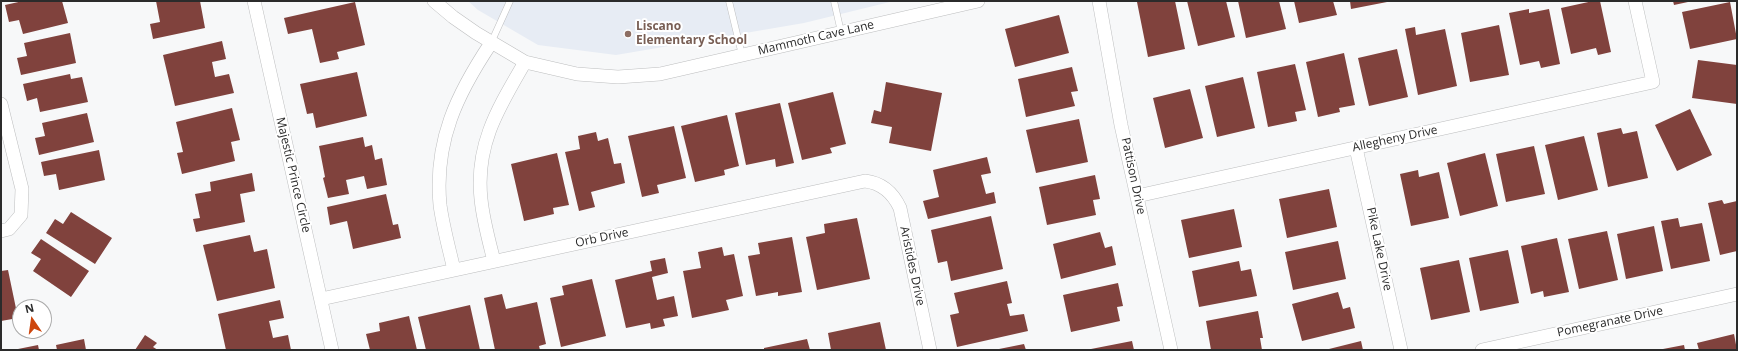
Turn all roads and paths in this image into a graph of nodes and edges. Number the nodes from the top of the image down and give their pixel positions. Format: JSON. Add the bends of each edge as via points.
{"nodes":[{"id":1,"x":254,"y":1,"type":"edge"},
{"id":2,"x":434,"y":1,"type":"edge"},
{"id":3,"x":510,"y":1,"type":"edge"},
{"id":4,"x":729,"y":1,"type":"edge"},
{"id":5,"x":834,"y":1,"type":"edge"},
{"id":6,"x":978,"y":1,"type":"edge"},
{"id":7,"x":1099,"y":1,"type":"edge"},
{"id":8,"x":1635,"y":1,"type":"edge"},
{"id":9,"x":841,"y":32,"type":"junction"},
{"id":10,"x":491,"y":43,"type":"junction"},
{"id":11,"x":742,"y":55,"type":"junction"},
{"id":12,"x":525,"y":62,"type":"junction"},
{"id":13,"x":1,"y":104,"type":"edge"},
{"id":14,"x":1356,"y":148,"type":"junction"},
{"id":15,"x":884,"y":187,"type":"joint"},
{"id":16,"x":1137,"y":196,"type":"junction"},
{"id":17,"x":1,"y":231,"type":"edge"},
{"id":18,"x":494,"y":262,"type":"junction"},
{"id":19,"x":454,"y":270,"type":"junction"},
{"id":20,"x":1737,"y":294,"type":"edge"},
{"id":21,"x":321,"y":299,"type":"junction"},
{"id":22,"x":332,"y":350,"type":"edge"},
{"id":23,"x":930,"y":350,"type":"edge"},
{"id":24,"x":1171,"y":350,"type":"edge"},
{"id":25,"x":1401,"y":350,"type":"edge"},
{"id":26,"x":1482,"y":350,"type":"edge"}],
"edges":[{"from":1,"to":21,"type":"street","name":"Majestic Prince Circle"},
{"from":2,"to":10,"type":"street","name":"Mammoth Cave Lane"},
{"from":3,"to":10,"type":"lane"},
{"from":4,"to":11,"type":"lane"},
{"from":5,"to":9,"type":"lane"},
{"from":6,"to":9,"type":"street","name":"Mammoth Cave Lane"},
{"from":7,"to":16,"type":"street","name":"Pattison Drive","via":[[1118,111]]},
{"from":8,"to":14,"type":"street","name":"Allegheny Drive","via":[[1653,82]]},
{"from":9,"to":11,"type":"street","name":"Mammoth Cave Lane"},
{"from":10,"to":12,"type":"street","name":"Mammoth Cave Lane"},
{"from":10,"to":19,"type":"street","via":[[458,100],[443,142],[439,179],[441,206]]},
{"from":11,"to":12,"type":"street","name":"Mammoth Cave Lane","via":[[660,74],[618,77],[576,74]]},
{"from":12,"to":18,"type":"street","via":[[492,121],[482,152],[479,180],[481,199]]},
{"from":13,"to":17,"type":"street","via":[[22,189],[21,215],[9,229]]},
{"from":14,"to":16,"type":"street","name":"Allegheny Drive"},
{"from":14,"to":25,"type":"street","name":"Pike Lake Drive"},
{"from":15,"to":18,"type":"street","name":"Orb Drive","via":[[869,182],[856,182]]},
{"from":15,"to":23,"type":"street","name":"Aristides Drive","via":[[894,196],[900,208]]},
{"from":16,"to":24,"type":"street","name":"Pattison Drive"},
{"from":18,"to":19,"type":"street","name":"Orb Drive"},
{"from":19,"to":21,"type":"street","name":"Orb Drive"},
{"from":20,"to":26,"type":"street","name":"Pomegranate Drive"},
{"from":21,"to":22,"type":"street","name":"Majestic Prince Circle"}]}
